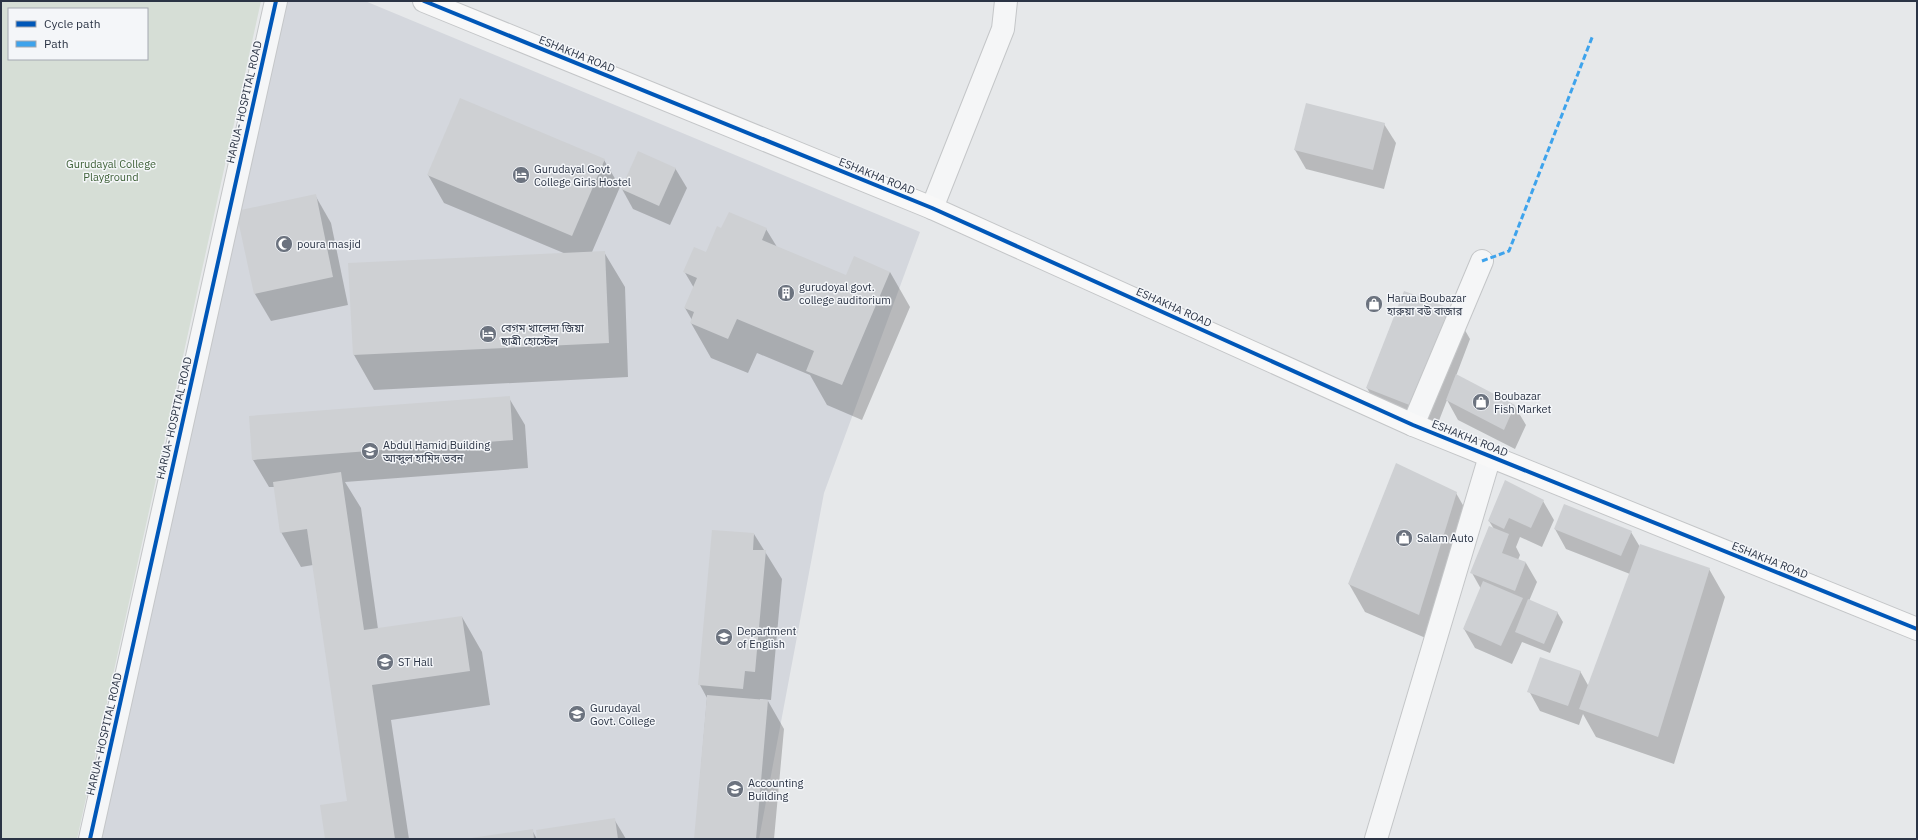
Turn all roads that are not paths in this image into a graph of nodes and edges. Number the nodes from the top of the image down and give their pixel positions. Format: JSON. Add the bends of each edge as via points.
{"nodes":[{"id":1,"x":276,"y":1,"type":"edge"},
{"id":2,"x":424,"y":1,"type":"edge"},
{"id":3,"x":1006,"y":1,"type":"edge"},
{"id":4,"x":932,"y":208,"type":"junction"},
{"id":5,"x":1482,"y":261,"type":"dead end"},
{"id":6,"x":1413,"y":425,"type":"junction"},
{"id":7,"x":1490,"y":456,"type":"junction"},
{"id":8,"x":1917,"y":629,"type":"edge"},
{"id":9,"x":90,"y":839,"type":"edge"},
{"id":10,"x":1376,"y":839,"type":"edge"}],
"edges":[{"from":1,"to":9,"type":"street","name":"HARUA- HOSPITAL ROAD"},
{"from":2,"to":4,"type":"street","name":"ESHAKHA ROAD"},
{"from":3,"to":4,"type":"street","via":[[1003,29]]},
{"from":4,"to":6,"type":"street","name":"ESHAKHA ROAD"},
{"from":5,"to":6,"type":"street"},
{"from":6,"to":7,"type":"street","name":"ESHAKHA ROAD"},
{"from":7,"to":8,"type":"street","name":"ESHAKHA ROAD"},
{"from":7,"to":10,"type":"street"}]}
